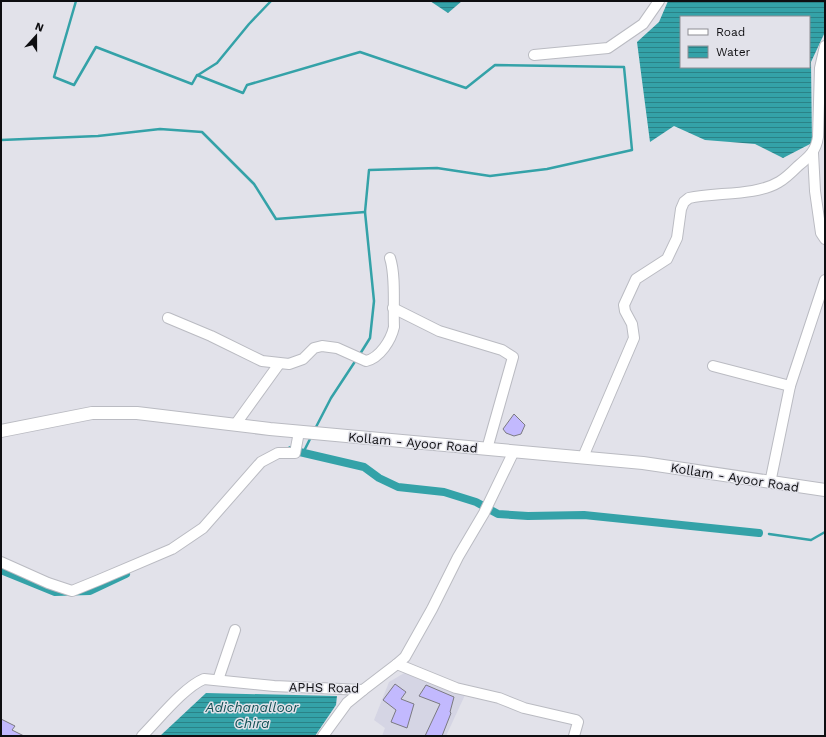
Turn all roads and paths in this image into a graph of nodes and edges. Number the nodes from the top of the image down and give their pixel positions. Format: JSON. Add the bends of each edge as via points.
{"nodes":[{"id":1,"x":659,"y":1,"type":"edge"},
{"id":2,"x":825,"y":46,"type":"edge"},
{"id":3,"x":534,"y":54,"type":"dead end"},
{"id":4,"x":813,"y":153,"type":"junction"},
{"id":5,"x":825,"y":239,"type":"edge"},
{"id":6,"x":390,"y":258,"type":"dead end"},
{"id":7,"x":825,"y":280,"type":"edge"},
{"id":8,"x":393,"y":308,"type":"junction"},
{"id":9,"x":168,"y":318,"type":"dead end"},
{"id":10,"x":278,"y":364,"type":"junction"},
{"id":11,"x":713,"y":366,"type":"dead end"},
{"id":12,"x":790,"y":386,"type":"junction"},
{"id":13,"x":235,"y":425,"type":"junction"},
{"id":14,"x":1,"y":431,"type":"edge"},
{"id":15,"x":300,"y":432,"type":"junction"},
{"id":16,"x":487,"y":449,"type":"junction"},
{"id":17,"x":514,"y":451,"type":"junction"},
{"id":18,"x":584,"y":457,"type":"junction"},
{"id":19,"x":770,"y":483,"type":"junction"},
{"id":20,"x":825,"y":490,"type":"edge"},
{"id":21,"x":1,"y":562,"type":"edge"},
{"id":22,"x":235,"y":630,"type":"dead end"},
{"id":23,"x":397,"y":664,"type":"junction"},
{"id":24,"x":218,"y":680,"type":"junction"},
{"id":25,"x":362,"y":690,"type":"junction"},
{"id":26,"x":142,"y":736,"type":"edge"},
{"id":27,"x":323,"y":736,"type":"edge"},
{"id":28,"x":574,"y":736,"type":"edge"}],
"edges":[{"from":1,"to":3,"type":"street","via":[[643,24],[608,48]]},
{"from":2,"to":4,"type":"street","via":[[820,68],[816,145]]},
{"from":4,"to":5,"type":"street","via":[[815,191]]},
{"from":4,"to":18,"type":"street","via":[[779,182],[765,188],[696,196],[684,202],[677,238],[667,260],[636,279],[624,305],[632,324],[634,338]]},
{"from":6,"to":8,"type":"street","via":[[394,269]]},
{"from":7,"to":12,"type":"street"},
{"from":8,"to":10,"type":"street","via":[[392,334],[381,352],[371,360],[366,361],[337,348],[322,346],[314,348],[303,359],[289,364]]},
{"from":8,"to":16,"type":"street","via":[[439,331],[502,350],[513,357]]},
{"from":9,"to":10,"type":"street","via":[[262,361]]},
{"from":10,"to":13,"type":"street"},
{"from":11,"to":12,"type":"street"},
{"from":12,"to":19,"type":"street"},
{"from":13,"to":14,"type":"main road","name":"Kollam - Ayoor Road","via":[[137,413],[92,413]]},
{"from":13,"to":15,"type":"main road","name":"Kollam - Ayoor Road"},
{"from":15,"to":16,"type":"main road","name":"Kollam - Ayoor Road"},
{"from":15,"to":21,"type":"street","via":[[295,453],[278,453],[261,462],[203,528],[172,549],[72,591]]},
{"from":16,"to":17,"type":"main road","name":"Kollam - Ayoor Road"},
{"from":17,"to":18,"type":"main road","name":"Kollam - Ayoor Road"},
{"from":17,"to":23,"type":"street","name":"APHS Road","via":[[486,509],[405,657]]},
{"from":18,"to":19,"type":"main road","name":"Kollam - Ayoor Road","via":[[643,463]]},
{"from":19,"to":20,"type":"main road","name":"Kollam - Ayoor Road"},
{"from":22,"to":24,"type":"street"},
{"from":23,"to":25,"type":"street","name":"APHS Road"},
{"from":23,"to":28,"type":"street","via":[[456,688],[576,720],[578,722]]},
{"from":24,"to":25,"type":"street","name":"APHS Road","via":[[274,686]]},
{"from":24,"to":26,"type":"street","name":"APHS Road","via":[[204,679],[195,683]]},
{"from":25,"to":27,"type":"street","via":[[347,703]]}]}
